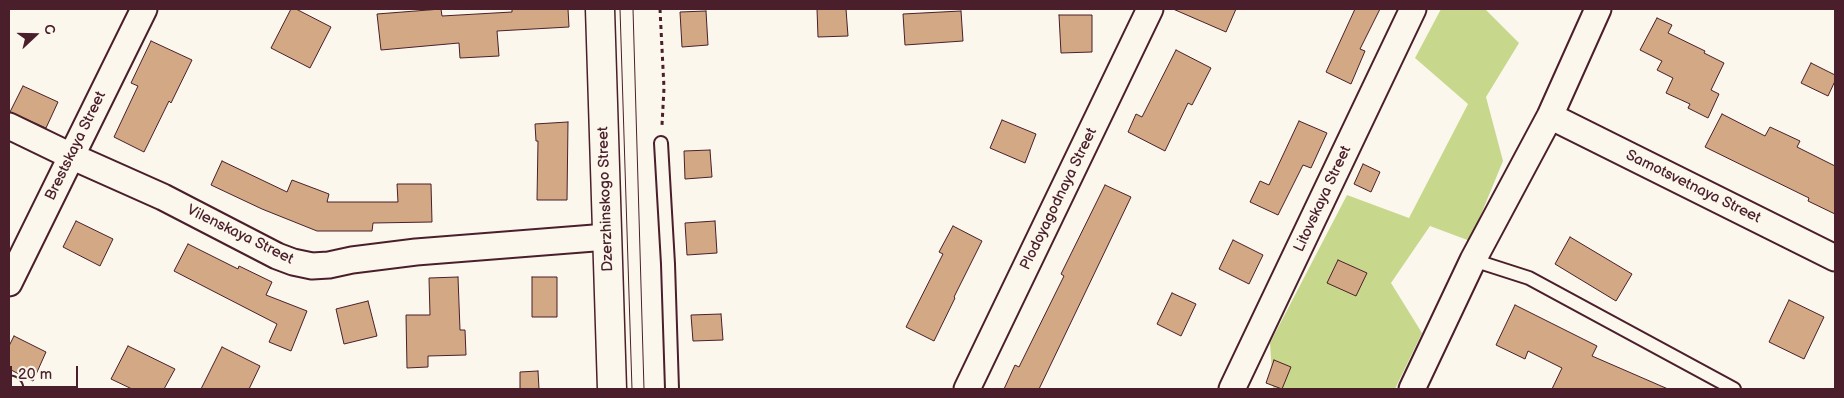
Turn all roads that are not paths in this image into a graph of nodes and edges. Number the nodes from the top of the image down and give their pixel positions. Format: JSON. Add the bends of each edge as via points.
{"nodes":[{"id":1,"x":144,"y":9,"type":"edge"},
{"id":2,"x":600,"y":9,"type":"edge"},
{"id":3,"x":1150,"y":9,"type":"edge"},
{"id":4,"x":1413,"y":9,"type":"edge"},
{"id":5,"x":1598,"y":9,"type":"edge"},
{"id":6,"x":1550,"y":116,"type":"junction"},
{"id":7,"x":9,"y":126,"type":"edge"},
{"id":8,"x":661,"y":143,"type":"road end"},
{"id":9,"x":71,"y":156,"type":"junction"},
{"id":10,"x":608,"y":237,"type":"junction"},
{"id":11,"x":1835,"y":258,"type":"edge"},
{"id":12,"x":1473,"y":260,"type":"junction"},
{"id":13,"x":9,"y":283,"type":"edge"},
{"id":14,"x":612,"y":389,"type":"edge"},
{"id":15,"x":672,"y":389,"type":"edge"},
{"id":16,"x":967,"y":389,"type":"edge"},
{"id":17,"x":1232,"y":389,"type":"edge"},
{"id":18,"x":1412,"y":389,"type":"edge"},
{"id":19,"x":1734,"y":389,"type":"edge"}],
"edges":[{"from":1,"to":9,"type":"street","name":"Brestskaya Street"},
{"from":2,"to":10,"type":"main road","name":"Dzerzhinskogo Street"},
{"from":3,"to":16,"type":"street","name":"Plodoyagodnaya Street"},
{"from":4,"to":17,"type":"street","name":"Litovskaya Street"},
{"from":5,"to":6,"type":"street"},
{"from":6,"to":11,"type":"street","name":"Samotsvetnaya Street"},
{"from":6,"to":12,"type":"street"},
{"from":7,"to":9,"type":"street","name":"Vilenskaya Street"},
{"from":8,"to":15,"type":"lane"},
{"from":9,"to":10,"type":"street","name":"Vilenskaya Street","via":[[163,197],[277,256],[312,266],[416,252]]},
{"from":9,"to":13,"type":"street","name":"Brestskaya Street"},
{"from":10,"to":14,"type":"main road","name":"Dzerzhinskogo Street"},
{"from":12,"to":18,"type":"street"},
{"from":12,"to":19,"type":"lane","via":[[1529,278]]}]}
